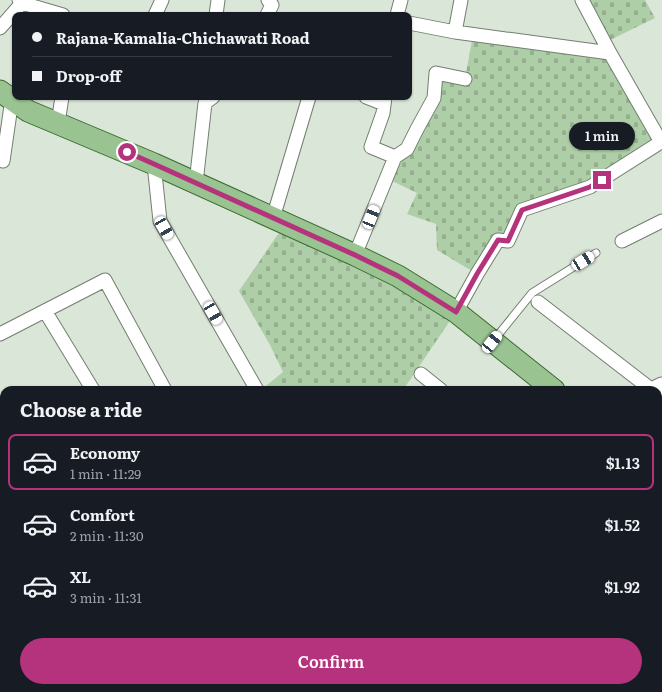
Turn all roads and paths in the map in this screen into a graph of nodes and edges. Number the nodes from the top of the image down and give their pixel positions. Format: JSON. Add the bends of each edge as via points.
{"nodes":[{"id":1,"x":162,"y":0,"type":"edge"},
{"id":2,"x":218,"y":0,"type":"edge"},
{"id":3,"x":268,"y":0,"type":"edge"},
{"id":4,"x":401,"y":0,"type":"edge"},
{"id":5,"x":461,"y":0,"type":"edge"},
{"id":6,"x":582,"y":0,"type":"edge"},
{"id":7,"x":22,"y":1,"type":"edge"},
{"id":8,"x":13,"y":12,"type":"edge"},
{"id":9,"x":54,"y":12,"type":"edge"},
{"id":10,"x":156,"y":12,"type":"edge"},
{"id":11,"x":216,"y":12,"type":"edge"},
{"id":12,"x":268,"y":12,"type":"edge"},
{"id":13,"x":398,"y":12,"type":"edge"},
{"id":14,"x":12,"y":13,"type":"edge"},
{"id":15,"x":412,"y":25,"type":"edge"},
{"id":16,"x":0,"y":28,"type":"edge"},
{"id":17,"x":455,"y":32,"type":"junction"},
{"id":18,"x":610,"y":53,"type":"junction"},
{"id":19,"x":465,"y":79,"type":"dead end"},
{"id":20,"x":6,"y":95,"type":"edge"},
{"id":21,"x":13,"y":100,"type":"edge"},
{"id":22,"x":62,"y":100,"type":"edge"},
{"id":23,"x":210,"y":100,"type":"edge"},
{"id":24,"x":308,"y":100,"type":"edge"},
{"id":25,"x":384,"y":101,"type":"edge"},
{"id":26,"x":58,"y":123,"type":"junction"},
{"id":27,"x":395,"y":157,"type":"junction"},
{"id":28,"x":1,"y":163,"type":"edge"},
{"id":29,"x":154,"y":164,"type":"junction"},
{"id":30,"x":196,"y":183,"type":"junction"},
{"id":31,"x":273,"y":218,"type":"junction"},
{"id":32,"x":662,"y":221,"type":"edge"},
{"id":33,"x":622,"y":241,"type":"dead end"},
{"id":34,"x":596,"y":253,"type":"dead end"},
{"id":35,"x":355,"y":255,"type":"junction"},
{"id":36,"x":538,"y":302,"type":"dead end"},
{"id":37,"x":45,"y":311,"type":"junction"},
{"id":38,"x":456,"y":312,"type":"junction"},
{"id":39,"x":0,"y":334,"type":"edge"},
{"id":40,"x":492,"y":342,"type":"junction"},
{"id":41,"x":420,"y":374,"type":"dead end"},
{"id":42,"x":91,"y":386,"type":"edge"},
{"id":43,"x":162,"y":386,"type":"edge"},
{"id":44,"x":255,"y":386,"type":"edge"},
{"id":45,"x":436,"y":386,"type":"edge"},
{"id":46,"x":549,"y":386,"type":"edge"},
{"id":47,"x":647,"y":386,"type":"edge"}],
"edges":[{"from":1,"to":10,"type":"street"},
{"from":2,"to":11,"type":"street"},
{"from":3,"to":12,"type":"street","via":[[272,5]]},
{"from":4,"to":13,"type":"street"},
{"from":5,"to":17,"type":"street"},
{"from":6,"to":18,"type":"street"},
{"from":7,"to":8,"type":"street"},
{"from":7,"to":9,"type":"street"},
{"from":14,"to":16,"type":"street"},
{"from":15,"to":17,"type":"street"},
{"from":17,"to":18,"type":"street"},
{"from":18,"to":38,"type":"street","via":[[661,142],[590,187],[522,210],[508,241],[498,240]]},
{"from":19,"to":27,"type":"street","via":[[436,73],[434,98],[407,150]]},
{"from":20,"to":28,"type":"street"},
{"from":21,"to":26,"type":"main road","via":[[28,111]]},
{"from":22,"to":26,"type":"street"},
{"from":23,"to":30,"type":"street","via":[[205,104]]},
{"from":24,"to":31,"type":"street"},
{"from":25,"to":27,"type":"street","via":[[383,113],[371,147]]},
{"from":26,"to":29,"type":"main road"},
{"from":27,"to":35,"type":"street"},
{"from":29,"to":30,"type":"main road"},
{"from":29,"to":44,"type":"street","via":[[160,221]]},
{"from":30,"to":31,"type":"main road"},
{"from":31,"to":35,"type":"main road"},
{"from":32,"to":33,"type":"street"},
{"from":34,"to":40,"type":"lane","via":[[532,293]]},
{"from":35,"to":38,"type":"main road","via":[[398,276]]},
{"from":36,"to":47,"type":"street"},
{"from":37,"to":39,"type":"street"},
{"from":37,"to":42,"type":"street"},
{"from":37,"to":43,"type":"street","via":[[105,280]]},
{"from":38,"to":40,"type":"main road"},
{"from":40,"to":46,"type":"main road"},
{"from":41,"to":45,"type":"street"}]}
